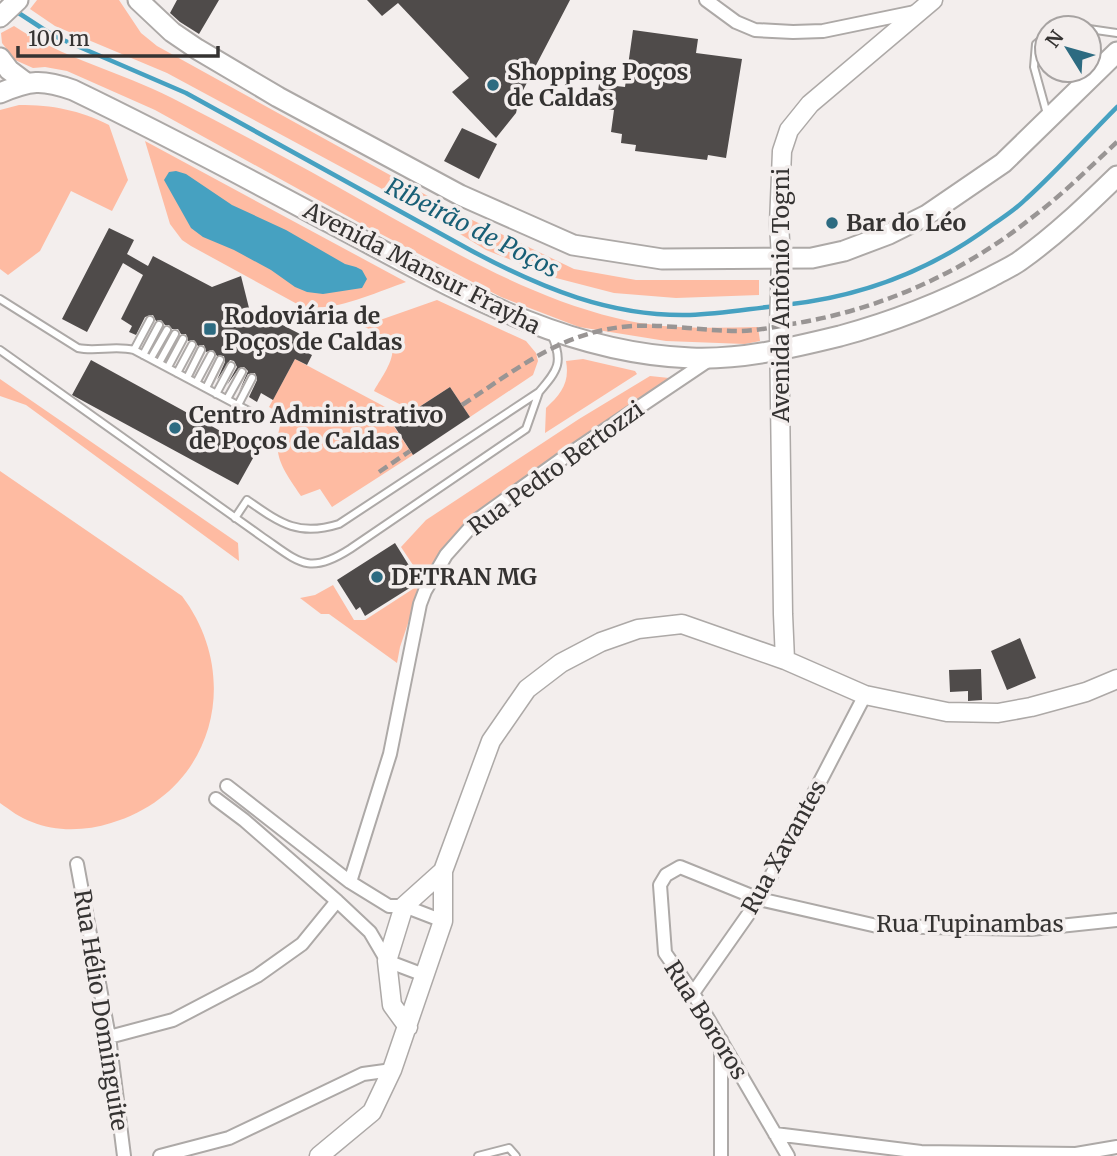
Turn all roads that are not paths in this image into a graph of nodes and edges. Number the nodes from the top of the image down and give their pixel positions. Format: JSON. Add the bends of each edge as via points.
{"nodes":[{"id":1,"x":18,"y":0,"type":"edge"},
{"id":2,"x":706,"y":0,"type":"edge"},
{"id":3,"x":142,"y":3,"type":"edge"},
{"id":4,"x":928,"y":3,"type":"edge"},
{"id":5,"x":0,"y":17,"type":"edge"},
{"id":6,"x":1117,"y":52,"type":"edge"},
{"id":7,"x":0,"y":58,"type":"edge"},
{"id":8,"x":25,"y":82,"type":"junction"},
{"id":9,"x":1038,"y":84,"type":"edge"},
{"id":10,"x":0,"y":93,"type":"edge"},
{"id":11,"x":1048,"y":120,"type":"junction"},
{"id":12,"x":1117,"y":176,"type":"edge"},
{"id":13,"x":781,"y":257,"type":"junction"},
{"id":14,"x":0,"y":299,"type":"edge"},
{"id":15,"x":150,"y":320,"type":"dead end"},
{"id":16,"x":159,"y":326,"type":"dead end"},
{"id":17,"x":166,"y":330,"type":"dead end"},
{"id":18,"x":551,"y":332,"type":"junction"},
{"id":19,"x":175,"y":334,"type":"dead end"},
{"id":20,"x":183,"y":339,"type":"dead end"},
{"id":21,"x":192,"y":345,"type":"dead end"},
{"id":22,"x":134,"y":349,"type":"junction"},
{"id":23,"x":201,"y":349,"type":"dead end"},
{"id":24,"x":0,"y":350,"type":"edge"},
{"id":25,"x":780,"y":351,"type":"junction"},
{"id":26,"x":143,"y":355,"type":"junction"},
{"id":27,"x":211,"y":355,"type":"dead end"},
{"id":28,"x":151,"y":358,"type":"junction"},
{"id":29,"x":711,"y":359,"type":"junction"},
{"id":30,"x":220,"y":360,"type":"dead end"},
{"id":31,"x":159,"y":363,"type":"junction"},
{"id":32,"x":231,"y":366,"type":"dead end"},
{"id":33,"x":168,"y":367,"type":"junction"},
{"id":34,"x":242,"y":372,"type":"dead end"},
{"id":35,"x":177,"y":373,"type":"junction"},
{"id":36,"x":187,"y":378,"type":"junction"},
{"id":37,"x":252,"y":378,"type":"dead end"},
{"id":38,"x":196,"y":383,"type":"junction"},
{"id":39,"x":206,"y":388,"type":"junction"},
{"id":40,"x":539,"y":393,"type":"junction"},
{"id":41,"x":216,"y":394,"type":"junction"},
{"id":42,"x":227,"y":399,"type":"junction"},
{"id":43,"x":237,"y":405,"type":"junction"},
{"id":44,"x":262,"y":418,"type":"dead end"},
{"id":45,"x":235,"y":518,"type":"junction"},
{"id":46,"x":778,"y":657,"type":"junction"},
{"id":47,"x":1117,"y":679,"type":"edge"},
{"id":48,"x":865,"y":695,"type":"junction"},
{"id":49,"x":227,"y":786,"type":"dead end"},
{"id":50,"x":216,"y":799,"type":"dead end"},
{"id":51,"x":77,"y":864,"type":"dead end"},
{"id":52,"x":443,"y":871,"type":"junction"},
{"id":53,"x":666,"y":875,"type":"joint"},
{"id":54,"x":349,"y":882,"type":"junction"},
{"id":55,"x":759,"y":899,"type":"junction"},
{"id":56,"x":337,"y":901,"type":"junction"},
{"id":57,"x":404,"y":906,"type":"junction"},
{"id":58,"x":1117,"y":920,"type":"edge"},
{"id":59,"x":443,"y":921,"type":"junction"},
{"id":60,"x":387,"y":961,"type":"junction"},
{"id":61,"x":424,"y":975,"type":"junction"},
{"id":62,"x":693,"y":993,"type":"junction"},
{"id":63,"x":408,"y":1027,"type":"junction"},
{"id":64,"x":109,"y":1037,"type":"junction"},
{"id":65,"x":721,"y":1039,"type":"junction"},
{"id":66,"x":391,"y":1070,"type":"junction"},
{"id":67,"x":775,"y":1134,"type":"junction"},
{"id":68,"x":1117,"y":1147,"type":"edge"},
{"id":69,"x":124,"y":1156,"type":"edge"},
{"id":70,"x":160,"y":1156,"type":"edge"},
{"id":71,"x":319,"y":1156,"type":"edge"},
{"id":72,"x":478,"y":1156,"type":"edge"},
{"id":73,"x":516,"y":1156,"type":"edge"},
{"id":74,"x":721,"y":1156,"type":"edge"},
{"id":75,"x":788,"y":1156,"type":"edge"}],
"edges":[{"from":1,"to":5,"type":"main road"},
{"from":2,"to":4,"type":"street","via":[[755,30],[793,32],[823,31]]},
{"from":3,"to":13,"type":"main road","via":[[189,44],[278,97],[460,195],[573,245],[662,259]]},
{"from":4,"to":13,"type":"street","name":"Avenida Antônio Togni","via":[[810,104],[789,130],[780,164]]},
{"from":6,"to":11,"type":"main road"},
{"from":7,"to":8,"type":"main road"},
{"from":8,"to":10,"type":"main road","name":"Avenida Mansur Frayha"},
{"from":8,"to":18,"type":"main road","name":"Avenida Mansur Frayha","via":[[58,85],[121,113],[445,284]]},
{"from":9,"to":11,"type":"lane"},
{"from":11,"to":13,"type":"main road","via":[[1003,163],[927,215],[844,251],[812,258]]},
{"from":12,"to":25,"type":"main road","name":"Avenida Mansur Frayha","via":[[1018,262],[969,288],[869,328]]},
{"from":13,"to":25,"type":"street","name":"Avenida Antônio Togni"},
{"from":14,"to":22,"type":"lane","via":[[78,348]]},
{"from":15,"to":22,"type":"lane"},
{"from":16,"to":26,"type":"lane"},
{"from":17,"to":28,"type":"lane"},
{"from":18,"to":29,"type":"main road","name":"Avenida Mansur Frayha","via":[[625,351]]},
{"from":18,"to":40,"type":"lane","via":[[559,350],[558,365]]},
{"from":19,"to":31,"type":"lane"},
{"from":20,"to":33,"type":"lane"},
{"from":21,"to":35,"type":"lane"},
{"from":22,"to":26,"type":"lane"},
{"from":23,"to":36,"type":"lane"},
{"from":24,"to":45,"type":"lane"},
{"from":25,"to":29,"type":"main road","name":"Avenida Mansur Frayha"},
{"from":25,"to":46,"type":"street","name":"Avenida Antônio Togni","via":[[783,614]]},
{"from":26,"to":28,"type":"lane"},
{"from":27,"to":38,"type":"lane"},
{"from":28,"to":31,"type":"lane"},
{"from":29,"to":54,"type":"street","name":"Rua Pedro Bertozzi","via":[[477,520],[446,555],[420,604],[390,754]]},
{"from":30,"to":39,"type":"lane"},
{"from":31,"to":33,"type":"lane"},
{"from":32,"to":41,"type":"lane"},
{"from":33,"to":35,"type":"lane"},
{"from":34,"to":42,"type":"lane"},
{"from":35,"to":36,"type":"lane"},
{"from":36,"to":38,"type":"lane"},
{"from":37,"to":43,"type":"lane"},
{"from":38,"to":39,"type":"lane"},
{"from":39,"to":41,"type":"lane"},
{"from":40,"to":45,"type":"lane","via":[[339,524],[307,530],[286,526],[247,500]]},
{"from":40,"to":45,"type":"lane","via":[[526,429],[329,562],[314,565],[300,561]]},
{"from":41,"to":42,"type":"lane"},
{"from":42,"to":43,"type":"lane"},
{"from":43,"to":44,"type":"lane"},
{"from":46,"to":48,"type":"street"},
{"from":46,"to":52,"type":"street","via":[[682,624],[638,629],[561,663],[527,689],[491,741]]},
{"from":47,"to":48,"type":"street","via":[[1086,692],[998,712],[947,712]]},
{"from":48,"to":55,"type":"street","name":"Rua Xavantes"},
{"from":49,"to":54,"type":"street"},
{"from":50,"to":56,"type":"street"},
{"from":51,"to":64,"type":"street","name":"Rua Hélio Dominguite"},
{"from":52,"to":57,"type":"street"},
{"from":52,"to":59,"type":"street"},
{"from":53,"to":55,"type":"street","name":"Rua Tupinambas","via":[[680,867]]},
{"from":53,"to":62,"type":"street","name":"Rua Bororos","via":[[660,885],[664,953]]},
{"from":54,"to":57,"type":"street","via":[[389,906]]},
{"from":55,"to":58,"type":"street","name":"Rua Tupinambas","via":[[877,926],[1031,929]]},
{"from":55,"to":62,"type":"street","name":"Rua Xavantes"},
{"from":56,"to":60,"type":"street","via":[[370,932]]},
{"from":56,"to":64,"type":"street","via":[[302,944],[257,976],[173,1020]]},
{"from":57,"to":59,"type":"street"},
{"from":57,"to":60,"type":"street"},
{"from":59,"to":61,"type":"street"},
{"from":60,"to":61,"type":"street"},
{"from":60,"to":63,"type":"street","via":[[392,1005]]},
{"from":61,"to":63,"type":"street"},
{"from":62,"to":65,"type":"street","name":"Rua Bororos"},
{"from":63,"to":66,"type":"street"},
{"from":64,"to":69,"type":"street","name":"Rua Hélio Dominguite"},
{"from":65,"to":67,"type":"street","name":"Rua Bororos"},
{"from":65,"to":74,"type":"street"},
{"from":66,"to":70,"type":"street","via":[[363,1074],[229,1139]]},
{"from":66,"to":71,"type":"street","via":[[372,1112]]},
{"from":67,"to":68,"type":"street","via":[[921,1152],[1076,1154]]},
{"from":67,"to":75,"type":"street","name":"Rua Bororos"},
{"from":72,"to":73,"type":"lane","via":[[509,1148]]}]}
